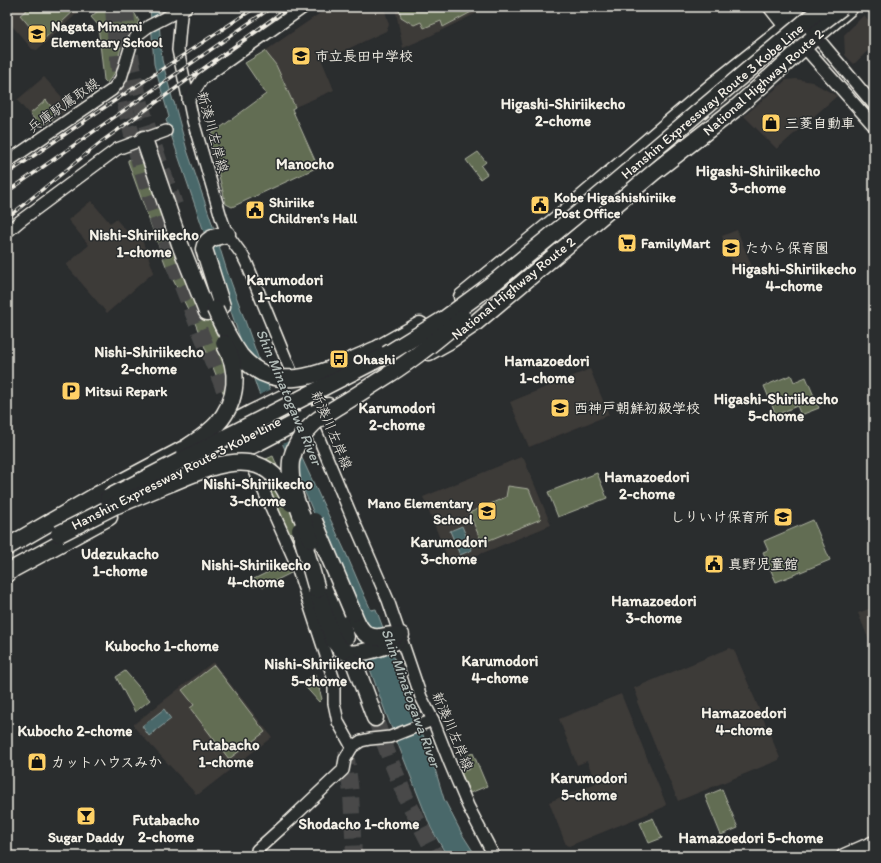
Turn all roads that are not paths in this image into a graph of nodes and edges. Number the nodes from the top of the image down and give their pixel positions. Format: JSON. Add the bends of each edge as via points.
{"nodes":[{"id":1,"x":304,"y":7,"type":"edge"},
{"id":2,"x":772,"y":7,"type":"edge"},
{"id":3,"x":812,"y":7,"type":"edge"},
{"id":4,"x":823,"y":7,"type":"edge"},
{"id":5,"x":842,"y":7,"type":"edge"},
{"id":6,"x":850,"y":7,"type":"edge"},
{"id":7,"x":184,"y":8,"type":"edge"},
{"id":8,"x":792,"y":17,"type":"edge"},
{"id":9,"x":810,"y":42,"type":"junction"},
{"id":10,"x":188,"y":101,"type":"junction"},
{"id":11,"x":874,"y":104,"type":"edge"},
{"id":12,"x":874,"y":126,"type":"edge"},
{"id":13,"x":166,"y":131,"type":"dead end"},
{"id":14,"x":144,"y":140,"type":"junction"},
{"id":15,"x":7,"y":162,"type":"edge"},
{"id":16,"x":175,"y":205,"type":"tunnel mouth"},
{"id":17,"x":559,"y":218,"type":"junction"},
{"id":18,"x":7,"y":232,"type":"edge"},
{"id":19,"x":218,"y":237,"type":"junction"},
{"id":20,"x":569,"y":244,"type":"junction"},
{"id":21,"x":496,"y":280,"type":"junction"},
{"id":22,"x":215,"y":309,"type":"junction"},
{"id":23,"x":463,"y":318,"type":"junction"},
{"id":24,"x":295,"y":392,"type":"junction"},
{"id":25,"x":336,"y":408,"type":"junction"},
{"id":26,"x":307,"y":418,"type":"junction"},
{"id":27,"x":231,"y":425,"type":"junction"},
{"id":28,"x":245,"y":450,"type":"junction"},
{"id":29,"x":107,"y":504,"type":"junction"},
{"id":30,"x":7,"y":547,"type":"edge"},
{"id":31,"x":7,"y":554,"type":"edge"},
{"id":32,"x":7,"y":565,"type":"edge"},
{"id":33,"x":7,"y":574,"type":"edge"},
{"id":34,"x":346,"y":637,"type":"dead end"},
{"id":35,"x":397,"y":637,"type":"junction"},
{"id":36,"x":357,"y":658,"type":"junction"},
{"id":37,"x":375,"y":718,"type":"tunnel mouth"},
{"id":38,"x":433,"y":720,"type":"junction"},
{"id":39,"x":352,"y":746,"type":"junction"},
{"id":40,"x":874,"y":843,"type":"edge"},
{"id":41,"x":257,"y":850,"type":"dead end"},
{"id":42,"x":494,"y":856,"type":"edge"},
{"id":43,"x":844,"y":856,"type":"edge"}],
"edges":[{"from":1,"to":10,"type":"street","via":[[202,79]]},
{"from":2,"to":8,"type":"highway"},
{"from":3,"to":8,"type":"highway","name":"National Highway Route 2"},
{"from":4,"to":21,"type":"highway","name":"Hanshin Expressway Route 3 Kobe Line","bridge":true},
{"from":5,"to":23,"type":"highway","name":"Hanshin Expressway Route 3 Kobe Line","bridge":true},
{"from":6,"to":9,"type":"highway","name":"National Highway Route 2"},
{"from":7,"to":10,"type":"street","name":"新湊川左岸線","via":[[178,50]]},
{"from":7,"to":15,"type":"street","name":"兵庫駅鷹取線","via":[[150,25],[134,39],[121,78],[112,90]]},
{"from":8,"to":9,"type":"highway"},
{"from":8,"to":17,"type":"highway","name":"National Highway Route 2"},
{"from":9,"to":11,"type":"street"},
{"from":9,"to":12,"type":"street"},
{"from":9,"to":20,"type":"highway","name":"National Highway Route 2","via":[[735,109],[654,172]]},
{"from":10,"to":19,"type":"street","name":"新湊川左岸線","via":[[219,209]]},
{"from":13,"to":14,"type":"street"},
{"from":14,"to":18,"type":"street","via":[[117,149]]},
{"from":14,"to":22,"type":"highway","via":[[181,247]]},
{"from":16,"to":22,"type":"highway"},
{"from":17,"to":20,"type":"street"},
{"from":17,"to":24,"type":"highway","name":"National Highway Route 2","via":[[453,305],[356,361]]},
{"from":19,"to":22,"type":"highway","via":[[204,249]]},
{"from":19,"to":24,"type":"street","name":"新湊川左岸線","via":[[243,256],[247,264]]},
{"from":20,"to":26,"type":"highway","name":"National Highway Route 2","via":[[474,324],[426,354],[392,370]]},
{"from":21,"to":22,"type":"highway","bridge":true,"via":[[454,308],[394,342],[307,377],[291,379],[276,377],[250,365],[231,340]]},
{"from":21,"to":29,"type":"highway","name":"Hanshin Expressway Route 3 Kobe Line","bridge":true,"via":[[446,318],[384,356]]},
{"from":22,"to":29,"type":"highway","bridge":true,"via":[[233,364],[234,393],[230,406],[216,425],[200,438]]},
{"from":23,"to":25,"type":"highway","bridge":true,"via":[[424,350]]},
{"from":23,"to":29,"type":"highway","name":"Hanshin Expressway Route 3 Kobe Line","bridge":true,"via":[[388,364]]},
{"from":24,"to":26,"type":"street","name":"新湊川左岸線"},
{"from":24,"to":27,"type":"highway","name":"National Highway Route 2"},
{"from":25,"to":34,"type":"highway","bridge":true,"via":[[308,428],[296,447],[291,474],[300,511]]},
{"from":25,"to":35,"type":"highway","bridge":true,"via":[[318,425],[304,444],[299,464],[302,491],[361,630],[369,636]]},
{"from":26,"to":28,"type":"highway","name":"National Highway Route 2"},
{"from":26,"to":35,"type":"street","name":"新湊川左岸線","via":[[388,600]]},
{"from":27,"to":28,"type":"street"},
{"from":27,"to":30,"type":"highway","name":"National Highway Route 2","via":[[99,494]]},
{"from":28,"to":33,"type":"highway","name":"National Highway Route 2","via":[[179,479]]},
{"from":28,"to":39,"type":"street","via":[[295,561],[334,680],[334,703],[338,722]]},
{"from":29,"to":31,"type":"highway","name":"Hanshin Expressway Route 3 Kobe Line","via":[[48,530]]},
{"from":29,"to":32,"type":"highway","name":"Hanshin Expressway Route 3 Kobe Line","bridge":true},
{"from":29,"to":36,"type":"highway","bridge":true,"via":[[206,470],[235,463],[250,463],[270,472],[285,489],[294,510],[336,645]]},
{"from":35,"to":36,"type":"highway"},
{"from":35,"to":38,"type":"street","name":"新湊川左岸線"},
{"from":36,"to":37,"type":"highway"},
{"from":38,"to":39,"type":"street","via":[[390,737],[361,741]]},
{"from":38,"to":42,"type":"street","name":"新湊川左岸線","via":[[468,806]]},
{"from":39,"to":41,"type":"street","via":[[343,770]]},
{"from":40,"to":43,"type":"main road"}]}
